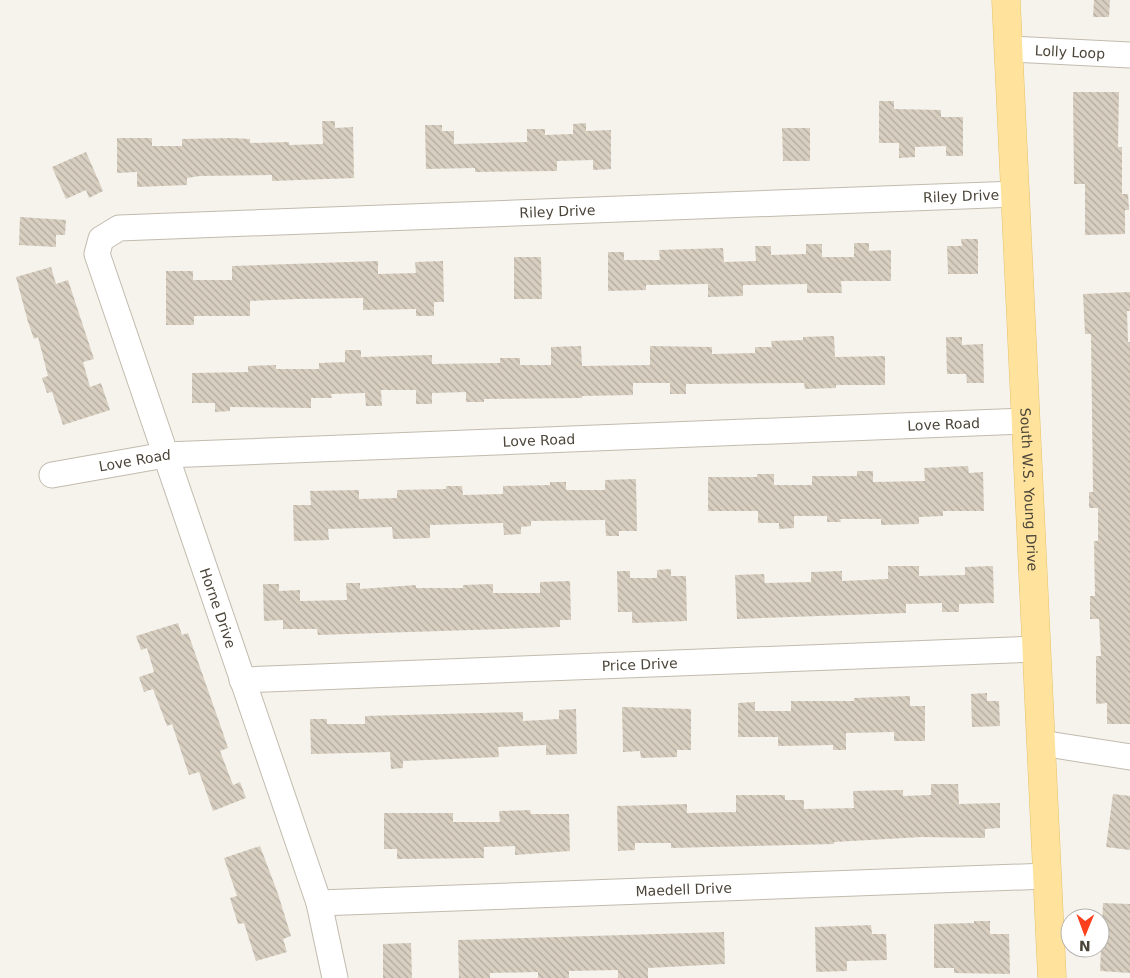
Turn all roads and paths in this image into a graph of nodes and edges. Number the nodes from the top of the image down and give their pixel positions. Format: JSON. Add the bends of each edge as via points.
{"nodes":[{"id":1,"x":1006,"y":0,"type":"edge"},
{"id":2,"x":1009,"y":49,"type":"junction"},
{"id":3,"x":1130,"y":55,"type":"edge"},
{"id":4,"x":1016,"y":194,"type":"junction"},
{"id":5,"x":101,"y":239,"type":"joint"},
{"id":6,"x":1026,"y":421,"type":"junction"},
{"id":7,"x":165,"y":455,"type":"junction"},
{"id":8,"x":52,"y":475,"type":"dead end"},
{"id":9,"x":1036,"y":649,"type":"junction"},
{"id":10,"x":242,"y":680,"type":"junction"},
{"id":11,"x":1041,"y":743,"type":"junction"},
{"id":12,"x":1130,"y":757,"type":"edge"},
{"id":13,"x":1047,"y":876,"type":"junction"},
{"id":14,"x":319,"y":903,"type":"junction"},
{"id":15,"x":335,"y":978,"type":"edge"},
{"id":16,"x":1052,"y":978,"type":"edge"}],
"edges":[{"from":1,"to":2,"type":"main road","name":"South W.S. Young Drive"},
{"from":2,"to":3,"type":"street","name":"Lolly Loop"},
{"from":2,"to":4,"type":"main road","name":"South W.S. Young Drive"},
{"from":4,"to":5,"type":"street","name":"Riley Drive","via":[[119,228]]},
{"from":4,"to":6,"type":"main road","name":"South W.S. Young Drive"},
{"from":5,"to":7,"type":"street","name":"Horne Drive","via":[[97,254]]},
{"from":6,"to":7,"type":"street","name":"Love Road"},
{"from":6,"to":9,"type":"main road","name":"South W.S. Young Drive"},
{"from":7,"to":8,"type":"street","name":"Love Road"},
{"from":7,"to":10,"type":"street","name":"Horne Drive"},
{"from":9,"to":10,"type":"street","name":"Price Drive"},
{"from":9,"to":11,"type":"main road","name":"South W.S. Young Drive"},
{"from":10,"to":14,"type":"street","name":"Horne Drive"},
{"from":11,"to":12,"type":"street"},
{"from":11,"to":13,"type":"main road","name":"South W.S. Young Drive"},
{"from":13,"to":14,"type":"street","name":"Maedell Drive"},
{"from":13,"to":16,"type":"main road","name":"South W.S. Young Drive"},
{"from":14,"to":15,"type":"street","name":"Horne Drive"}]}
